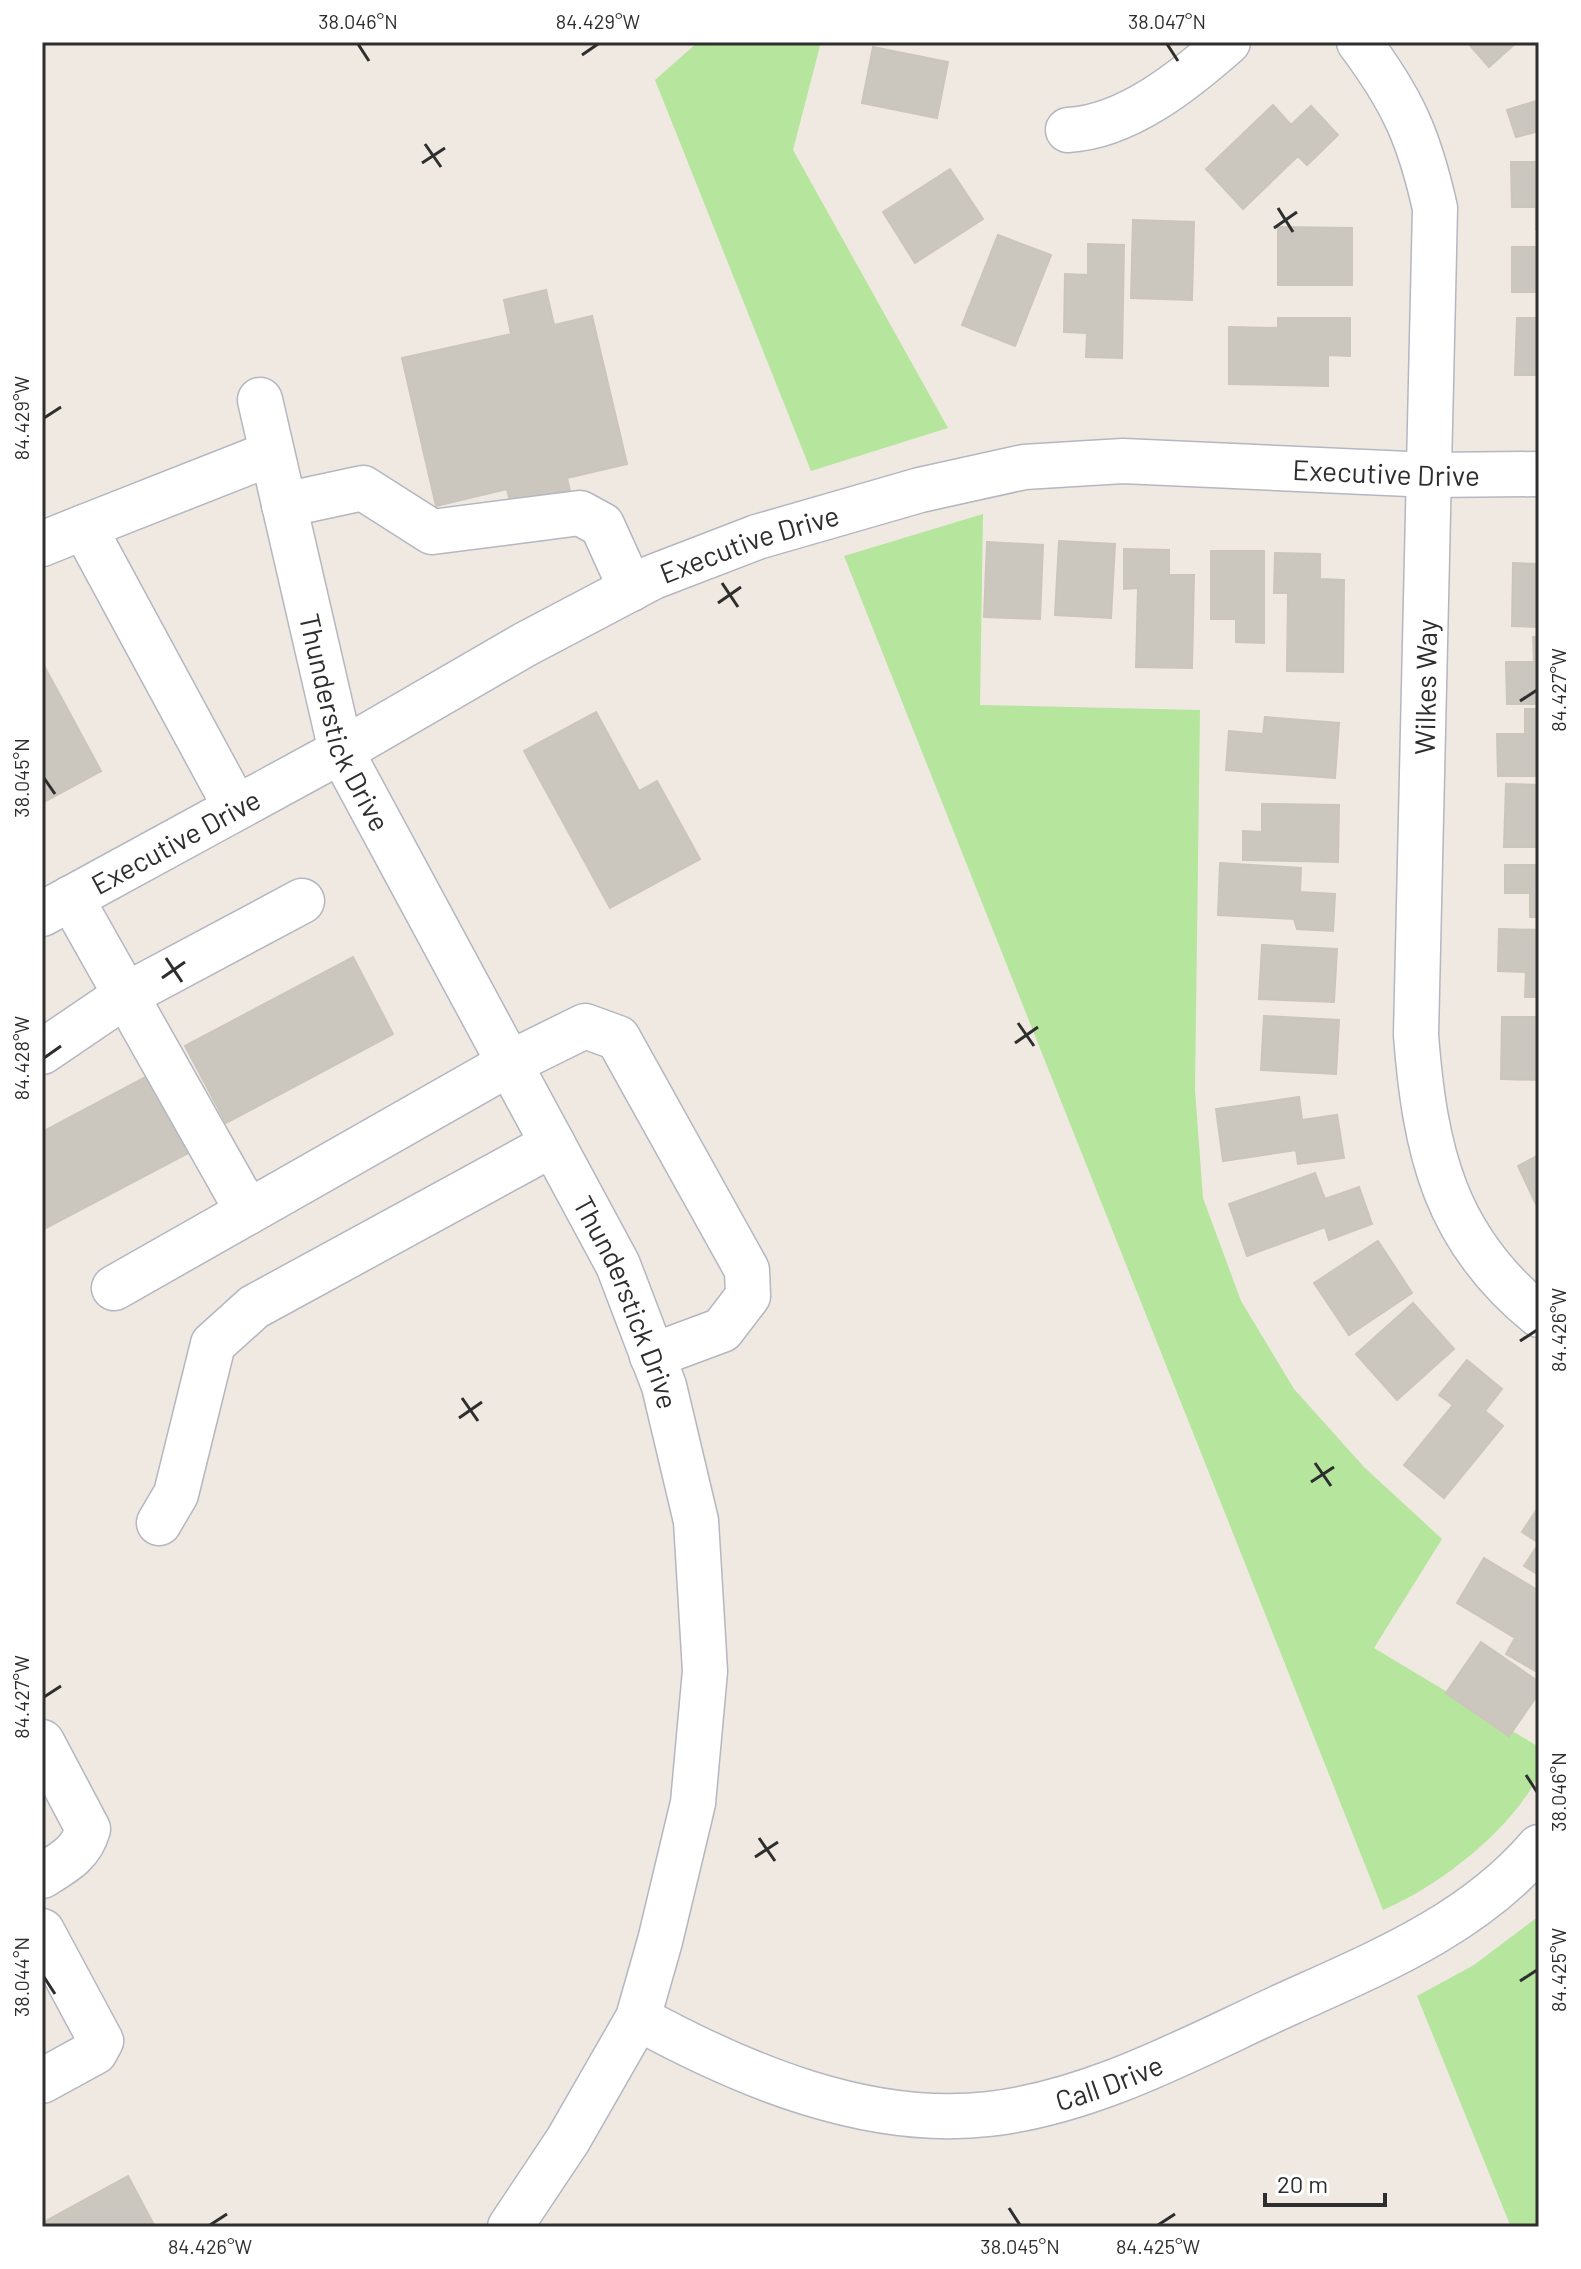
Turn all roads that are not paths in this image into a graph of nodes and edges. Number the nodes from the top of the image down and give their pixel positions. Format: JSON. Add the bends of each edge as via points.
{"nodes":[{"id":1,"x":1228,"y":42,"type":"edge"},
{"id":2,"x":1359,"y":42,"type":"edge"},
{"id":3,"x":1068,"y":130,"type":"dead end"},
{"id":4,"x":260,"y":400,"type":"dead end"},
{"id":5,"x":272,"y":453,"type":"junction"},
{"id":6,"x":1539,"y":474,"type":"edge"},
{"id":7,"x":1431,"y":475,"type":"junction"},
{"id":8,"x":284,"y":505,"type":"junction"},
{"id":9,"x":84,"y":527,"type":"junction"},
{"id":10,"x":42,"y":544,"type":"edge"},
{"id":11,"x":631,"y":589,"type":"junction"},
{"id":12,"x":341,"y":751,"type":"junction"},
{"id":13,"x":236,"y":808,"type":"junction"},
{"id":14,"x":302,"y":901,"type":"dead end"},
{"id":15,"x":57,"y":906,"type":"edge"},
{"id":16,"x":126,"y":995,"type":"junction"},
{"id":17,"x":42,"y":1052,"type":"edge"},
{"id":18,"x":512,"y":1062,"type":"junction"},
{"id":19,"x":553,"y":1144,"type":"junction"},
{"id":20,"x":248,"y":1212,"type":"junction"},
{"id":21,"x":114,"y":1288,"type":"dead end"},
{"id":22,"x":1539,"y":1315,"type":"edge"},
{"id":23,"x":652,"y":1356,"type":"junction"},
{"id":24,"x":159,"y":1523,"type":"dead end"},
{"id":25,"x":42,"y":1742,"type":"edge"},
{"id":26,"x":1539,"y":1847,"type":"edge"},
{"id":27,"x":42,"y":1876,"type":"edge"},
{"id":28,"x":46,"y":1949,"type":"edge"},
{"id":29,"x":638,"y":2018,"type":"junction"},
{"id":30,"x":42,"y":2081,"type":"edge"},
{"id":31,"x":510,"y":2227,"type":"edge"}],
"edges":[{"from":1,"to":3,"type":"street","via":[[1152,99],[1093,129]]},
{"from":2,"to":7,"type":"street","name":"Wilkes Way","via":[[1394,89],[1412,125],[1435,208]]},
{"from":4,"to":5,"type":"street","name":"Thunderstick Drive"},
{"from":5,"to":8,"type":"street","name":"Thunderstick Drive"},
{"from":5,"to":9,"type":"street"},
{"from":6,"to":7,"type":"street","name":"Executive Drive"},
{"from":7,"to":11,"type":"street","name":"Executive Drive","via":[[1123,461],[1024,467],[920,490],[757,537]]},
{"from":7,"to":22,"type":"street","name":"Wilkes Way","via":[[1416,1035],[1422,1111],[1441,1184],[1472,1240],[1515,1295]]},
{"from":8,"to":11,"type":"street","via":[[363,488],[432,532],[580,513],[602,525]]},
{"from":8,"to":12,"type":"street","name":"Thunderstick Drive"},
{"from":9,"to":10,"type":"street"},
{"from":9,"to":13,"type":"street"},
{"from":11,"to":12,"type":"street","name":"Executive Drive"},
{"from":12,"to":13,"type":"street","name":"Executive Drive"},
{"from":12,"to":18,"type":"street","name":"Thunderstick Drive"},
{"from":13,"to":15,"type":"street","name":"Executive Drive"},
{"from":14,"to":16,"type":"street"},
{"from":15,"to":16,"type":"street"},
{"from":16,"to":17,"type":"street"},
{"from":16,"to":20,"type":"street"},
{"from":18,"to":19,"type":"street","name":"Thunderstick Drive"},
{"from":18,"to":20,"type":"street"},
{"from":18,"to":23,"type":"street","via":[[585,1026],[618,1038],[747,1270],[748,1296],[722,1330]]},
{"from":19,"to":23,"type":"street","name":"Thunderstick Drive","via":[[618,1265]]},
{"from":19,"to":24,"type":"street","via":[[254,1307],[213,1344],[176,1494]]},
{"from":20,"to":21,"type":"street"},
{"from":23,"to":29,"type":"street","name":"Thunderstick Drive","via":[[696,1521],[705,1671],[693,1803]]},
{"from":25,"to":27,"type":"street","via":[[88,1829],[72,1857]]},
{"from":26,"to":29,"type":"street","name":"Call Drive","via":[[1496,1891],[1442,1929],[1370,1967],[1117,2080],[988,2114],[908,2113],[816,2096],[686,2044]]},
{"from":28,"to":30,"type":"street","via":[[101,2041],[95,2052]]},
{"from":29,"to":31,"type":"street","name":"Thunderstick Drive","via":[[568,2140]]}]}
